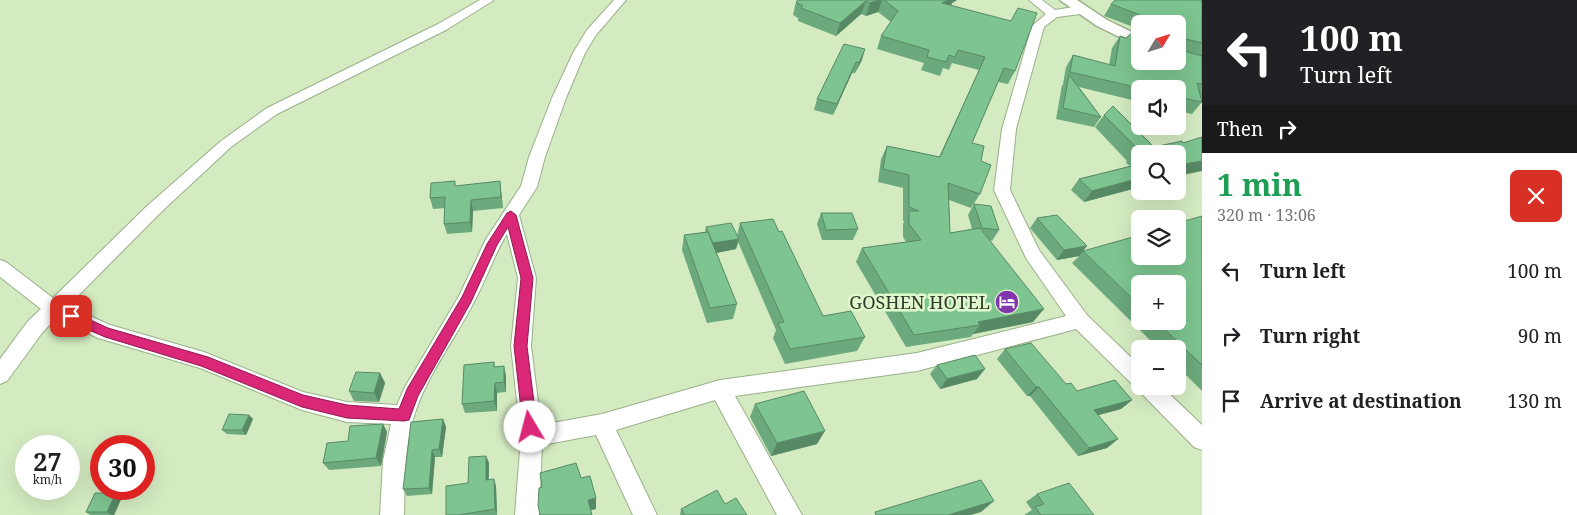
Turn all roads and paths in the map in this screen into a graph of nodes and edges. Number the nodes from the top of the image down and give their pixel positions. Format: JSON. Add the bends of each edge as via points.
{"nodes":[{"id":1,"x":488,"y":0,"type":"edge"},
{"id":2,"x":620,"y":0,"type":"edge"},
{"id":3,"x":1035,"y":0,"type":"edge"},
{"id":4,"x":1073,"y":5,"type":"edge"},
{"id":5,"x":1053,"y":14,"type":"junction"},
{"id":6,"x":1131,"y":37,"type":"edge"},
{"id":7,"x":511,"y":215,"type":"junction"},
{"id":8,"x":0,"y":268,"type":"edge"},
{"id":9,"x":53,"y":308,"type":"junction"},
{"id":10,"x":1080,"y":320,"type":"junction"},
{"id":11,"x":1131,"y":370,"type":"edge"},
{"id":12,"x":0,"y":375,"type":"edge"},
{"id":13,"x":720,"y":389,"type":"junction"},
{"id":14,"x":1156,"y":395,"type":"edge"},
{"id":15,"x":404,"y":415,"type":"junction"},
{"id":16,"x":602,"y":424,"type":"junction"},
{"id":17,"x":532,"y":437,"type":"junction"},
{"id":18,"x":1202,"y":440,"type":"edge"},
{"id":19,"x":392,"y":515,"type":"edge"},
{"id":20,"x":527,"y":515,"type":"edge"},
{"id":21,"x":645,"y":515,"type":"edge"},
{"id":22,"x":790,"y":515,"type":"edge"}],
"edges":[{"from":1,"to":9,"type":"street","via":[[442,27],[272,111],[226,144]]},
{"from":2,"to":7,"type":"street","via":[[591,33],[579,53],[543,140],[529,187]]},
{"from":3,"to":5,"type":"street"},
{"from":4,"to":5,"type":"street"},
{"from":4,"to":6,"type":"main road"},
{"from":5,"to":10,"type":"street","via":[[1038,26],[1009,129],[1002,190],[1032,253]]},
{"from":7,"to":15,"type":"street","via":[[492,244],[467,299],[412,394]]},
{"from":7,"to":17,"type":"street","via":[[527,278],[520,346]]},
{"from":8,"to":9,"type":"street"},
{"from":9,"to":12,"type":"street"},
{"from":9,"to":15,"type":"street","via":[[105,332],[204,361],[302,401],[347,412]]},
{"from":10,"to":11,"type":"street"},
{"from":10,"to":13,"type":"street","via":[[917,362]]},
{"from":13,"to":16,"type":"street"},
{"from":13,"to":22,"type":"street"},
{"from":14,"to":18,"type":"street"},
{"from":15,"to":19,"type":"street","via":[[394,461]]},
{"from":16,"to":17,"type":"street"},
{"from":16,"to":21,"type":"street"},
{"from":17,"to":20,"type":"street"}]}
